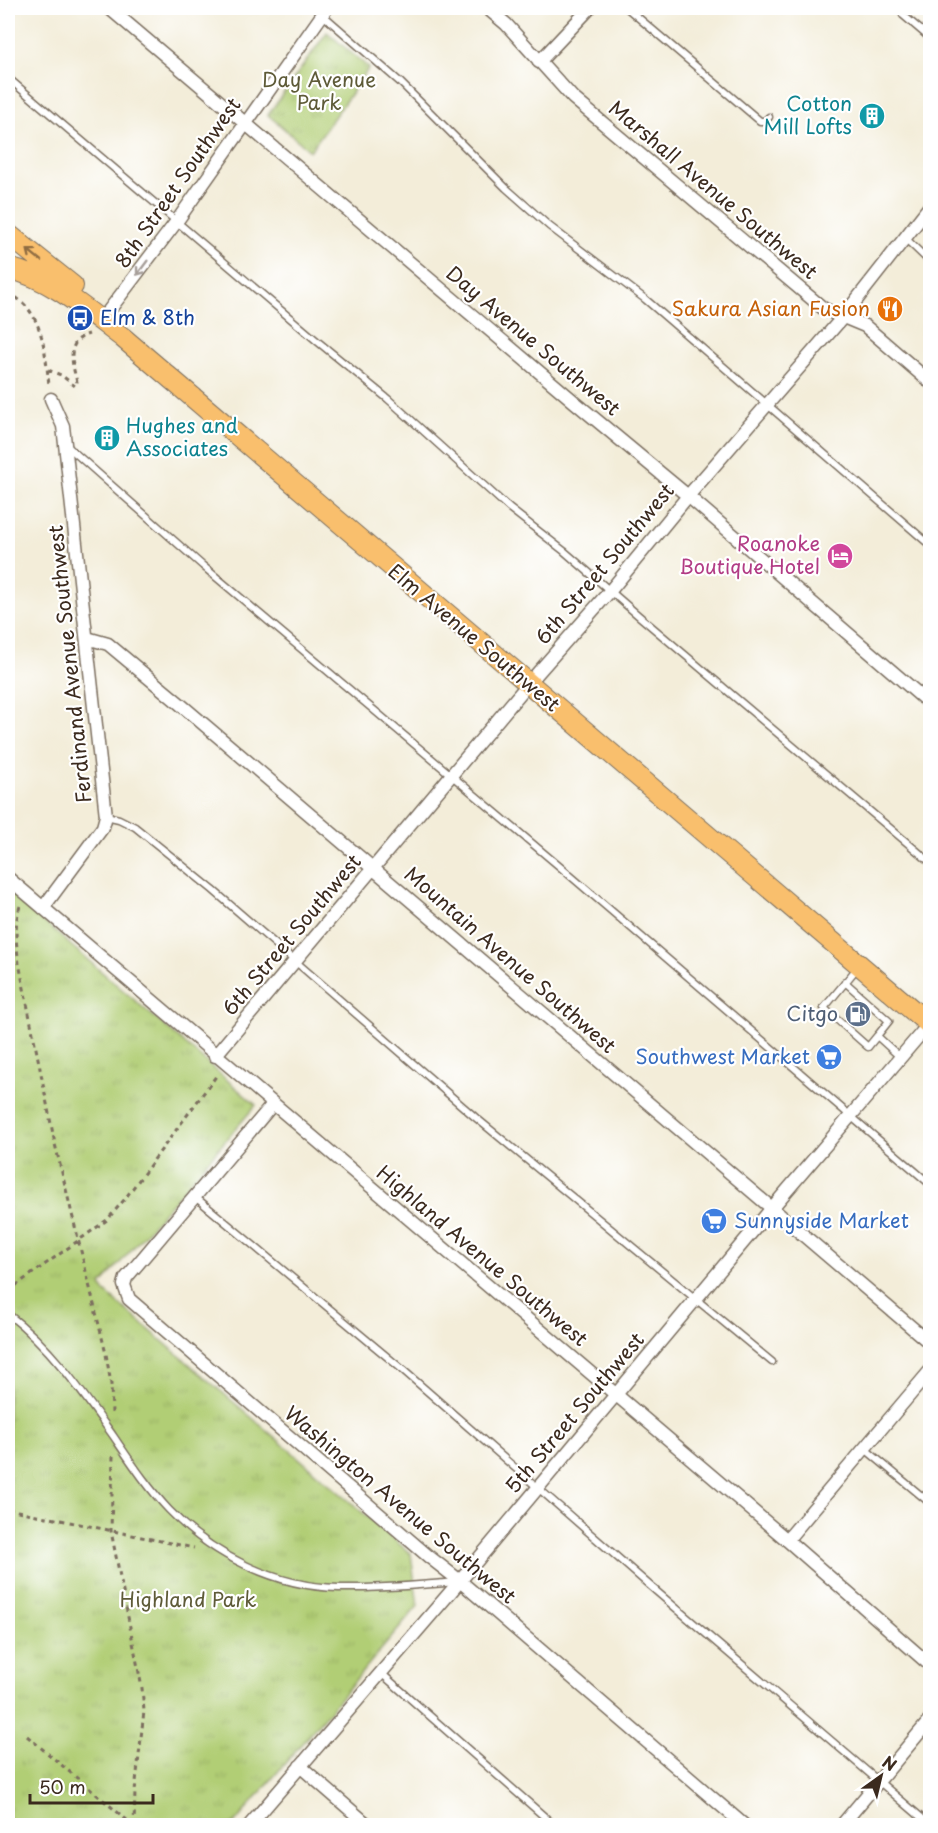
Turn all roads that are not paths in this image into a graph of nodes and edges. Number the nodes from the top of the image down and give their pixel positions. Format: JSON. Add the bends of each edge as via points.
{"nodes":[{"id":1,"x":109,"y":8,"type":"edge"},
{"id":2,"x":487,"y":8,"type":"edge"},
{"id":3,"x":590,"y":8,"type":"edge"},
{"id":4,"x":627,"y":8,"type":"edge"},
{"id":5,"x":910,"y":8,"type":"edge"},
{"id":6,"x":322,"y":10,"type":"edge"},
{"id":7,"x":930,"y":38,"type":"edge"},
{"id":8,"x":539,"y":63,"type":"junction"},
{"id":9,"x":8,"y":78,"type":"edge"},
{"id":10,"x":769,"y":117,"type":"dead end"},
{"id":11,"x":245,"y":122,"type":"junction"},
{"id":12,"x":930,"y":206,"type":"edge"},
{"id":13,"x":177,"y":221,"type":"junction"},
{"id":14,"x":8,"y":234,"type":"edge"},
{"id":15,"x":905,"y":238,"type":"junction"},
{"id":16,"x":930,"y":262,"type":"edge"},
{"id":17,"x":8,"y":268,"type":"edge"},
{"id":18,"x":843,"y":316,"type":"junction"},
{"id":19,"x":100,"y":321,"type":"junction"},
{"id":20,"x":930,"y":382,"type":"edge"},
{"id":21,"x":51,"y":399,"type":"dead end"},
{"id":22,"x":766,"y":405,"type":"junction"},
{"id":23,"x":65,"y":444,"type":"junction"},
{"id":24,"x":688,"y":496,"type":"junction"},
{"id":25,"x":930,"y":545,"type":"edge"},
{"id":26,"x":610,"y":591,"type":"junction"},
{"id":27,"x":87,"y":638,"type":"junction"},
{"id":28,"x":528,"y":684,"type":"junction"},
{"id":29,"x":930,"y":704,"type":"edge"},
{"id":30,"x":453,"y":777,"type":"junction"},
{"id":31,"x":106,"y":816,"type":"junction"},
{"id":32,"x":930,"y":862,"type":"edge"},
{"id":33,"x":374,"y":869,"type":"junction"},
{"id":34,"x":8,"y":878,"type":"edge"},
{"id":35,"x":43,"y":908,"type":"junction"},
{"id":36,"x":295,"y":961,"type":"junction"},
{"id":37,"x":860,"y":966,"type":"junction"},
{"id":38,"x":845,"y":982,"type":"junction"},
{"id":39,"x":930,"y":1025,"type":"edge"},
{"id":40,"x":877,"y":1036,"type":"junction"},
{"id":41,"x":215,"y":1056,"type":"junction"},
{"id":42,"x":900,"y":1057,"type":"junction"},
{"id":43,"x":273,"y":1104,"type":"junction"},
{"id":44,"x":851,"y":1115,"type":"junction"},
{"id":45,"x":930,"y":1184,"type":"edge"},
{"id":46,"x":194,"y":1196,"type":"junction"},
{"id":47,"x":772,"y":1208,"type":"junction"},
{"id":48,"x":696,"y":1300,"type":"junction"},
{"id":49,"x":8,"y":1314,"type":"edge"},
{"id":50,"x":930,"y":1343,"type":"edge"},
{"id":51,"x":772,"y":1362,"type":"dead end"},
{"id":52,"x":930,"y":1371,"type":"edge"},
{"id":53,"x":616,"y":1395,"type":"junction"},
{"id":54,"x":864,"y":1448,"type":"junction"},
{"id":55,"x":537,"y":1488,"type":"junction"},
{"id":56,"x":930,"y":1503,"type":"edge"},
{"id":57,"x":787,"y":1540,"type":"junction"},
{"id":58,"x":460,"y":1581,"type":"junction"},
{"id":59,"x":930,"y":1665,"type":"edge"},
{"id":60,"x":381,"y":1673,"type":"junction"},
{"id":61,"x":930,"y":1720,"type":"edge"},
{"id":62,"x":300,"y":1766,"type":"junction"},
{"id":63,"x":880,"y":1780,"type":"junction"},
{"id":64,"x":930,"y":1825,"type":"edge"},
{"id":65,"x":249,"y":1826,"type":"edge"},
{"id":66,"x":369,"y":1826,"type":"edge"},
{"id":67,"x":555,"y":1826,"type":"edge"},
{"id":68,"x":745,"y":1826,"type":"edge"},
{"id":69,"x":841,"y":1826,"type":"edge"}],
"edges":[{"from":1,"to":11,"type":"street","name":"Day Avenue Southwest"},
{"from":2,"to":8,"type":"street","name":"Marshall Avenue Southwest"},
{"from":3,"to":8,"type":"street"},
{"from":4,"to":10,"type":"lane","via":[[760,121]]},
{"from":5,"to":7,"type":"lane","via":[[903,15]]},
{"from":6,"to":11,"type":"street","name":"8th Street Southwest"},
{"from":6,"to":22,"type":"lane","via":[[549,226],[645,299]]},
{"from":8,"to":18,"type":"street","name":"Marshall Avenue Southwest","via":[[573,98],[824,309]]},
{"from":9,"to":13,"type":"lane"},
{"from":11,"to":13,"type":"street","name":"8th Street Southwest"},
{"from":11,"to":24,"type":"street","name":"Day Avenue Southwest"},
{"from":12,"to":15,"type":"street","name":"6th Street Southwest"},
{"from":13,"to":19,"type":"street","name":"8th Street Southwest","one_way":true},
{"from":13,"to":26,"type":"lane"},
{"from":19,"to":14,"type":"main road","one_way":true},
{"from":15,"to":16,"type":"lane"},
{"from":15,"to":18,"type":"street","name":"6th Street Southwest"},
{"from":17,"to":19,"type":"main road","via":[[54,286]]},
{"from":18,"to":20,"type":"street","name":"Marshall Avenue Southwest","via":[[865,326]]},
{"from":18,"to":22,"type":"street","name":"6th Street Southwest"},
{"from":19,"to":28,"type":"main road","name":"Elm Avenue Southwest"},
{"from":21,"to":23,"type":"street","name":"Ferdinand Avenue Southwest","via":[[63,426]]},
{"from":22,"to":24,"type":"street","name":"6th Street Southwest"},
{"from":22,"to":25,"type":"lane"},
{"from":23,"to":27,"type":"street","name":"Ferdinand Avenue Southwest"},
{"from":23,"to":30,"type":"lane"},
{"from":24,"to":26,"type":"street","name":"6th Street Southwest"},
{"from":24,"to":29,"type":"street","name":"Day Avenue Southwest"},
{"from":26,"to":28,"type":"street","name":"6th Street Southwest"},
{"from":26,"to":32,"type":"lane"},
{"from":27,"to":31,"type":"street","name":"Ferdinand Avenue Southwest"},
{"from":27,"to":33,"type":"street","name":"Mountain Avenue Southwest","via":[[108,644]]},
{"from":28,"to":30,"type":"street","name":"6th Street Southwest"},
{"from":28,"to":37,"type":"main road","name":"Elm Avenue Southwest"},
{"from":30,"to":33,"type":"street","name":"6th Street Southwest"},
{"from":30,"to":44,"type":"lane"},
{"from":31,"to":35,"type":"street","name":"Ferdinand Avenue Southwest","via":[[103,827]]},
{"from":31,"to":36,"type":"lane","via":[[135,827]]},
{"from":33,"to":36,"type":"street","name":"6th Street Southwest"},
{"from":33,"to":47,"type":"street","name":"Mountain Avenue Southwest"},
{"from":34,"to":35,"type":"street","name":"Highland Avenue Southwest"},
{"from":35,"to":41,"type":"street","name":"Highland Avenue Southwest"},
{"from":36,"to":41,"type":"street","name":"6th Street Southwest"},
{"from":36,"to":48,"type":"lane"},
{"from":37,"to":38,"type":"lane"},
{"from":37,"to":39,"type":"main road","name":"Elm Avenue Southwest"},
{"from":38,"to":40,"type":"lane","via":[[890,1021]]},
{"from":38,"to":40,"type":"lane","via":[[824,1008],[868,1047]]},
{"from":39,"to":42,"type":"street","name":"5th Street Southwest"},
{"from":40,"to":42,"type":"lane"},
{"from":41,"to":43,"type":"street","name":"Highland Avenue Southwest"},
{"from":42,"to":44,"type":"street","name":"5th Street Southwest"},
{"from":43,"to":46,"type":"street"},
{"from":43,"to":53,"type":"street","name":"Highland Avenue Southwest"},
{"from":44,"to":45,"type":"lane"},
{"from":44,"to":47,"type":"street","name":"5th Street Southwest"},
{"from":46,"to":55,"type":"lane"},
{"from":46,"to":58,"type":"street","name":"Washington Avenue Southwest","via":[[126,1278],[129,1299]]},
{"from":47,"to":48,"type":"street","name":"5th Street Southwest"},
{"from":47,"to":50,"type":"street","name":"Mountain Avenue Southwest"},
{"from":48,"to":51,"type":"lane"},
{"from":48,"to":53,"type":"street","name":"5th Street Southwest"},
{"from":49,"to":58,"type":"lane","via":[[50,1351],[72,1377],[169,1510],[219,1550],[275,1577],[336,1588]]},
{"from":52,"to":54,"type":"street"},
{"from":53,"to":55,"type":"street","name":"5th Street Southwest"},
{"from":53,"to":57,"type":"street","name":"Highland Avenue Southwest"},
{"from":54,"to":56,"type":"lane"},
{"from":54,"to":57,"type":"street"},
{"from":55,"to":58,"type":"street","name":"5th Street Southwest"},
{"from":55,"to":63,"type":"lane"},
{"from":57,"to":59,"type":"street","name":"Highland Avenue Southwest"},
{"from":58,"to":60,"type":"street","name":"5th Street Southwest"},
{"from":58,"to":68,"type":"street","name":"Washington Avenue Southwest"},
{"from":60,"to":62,"type":"street","name":"5th Street Southwest"},
{"from":60,"to":67,"type":"lane"},
{"from":61,"to":63,"type":"street"},
{"from":62,"to":65,"type":"street","name":"5th Street Southwest"},
{"from":62,"to":66,"type":"street"},
{"from":63,"to":64,"type":"lane"},
{"from":63,"to":69,"type":"street"}]}
